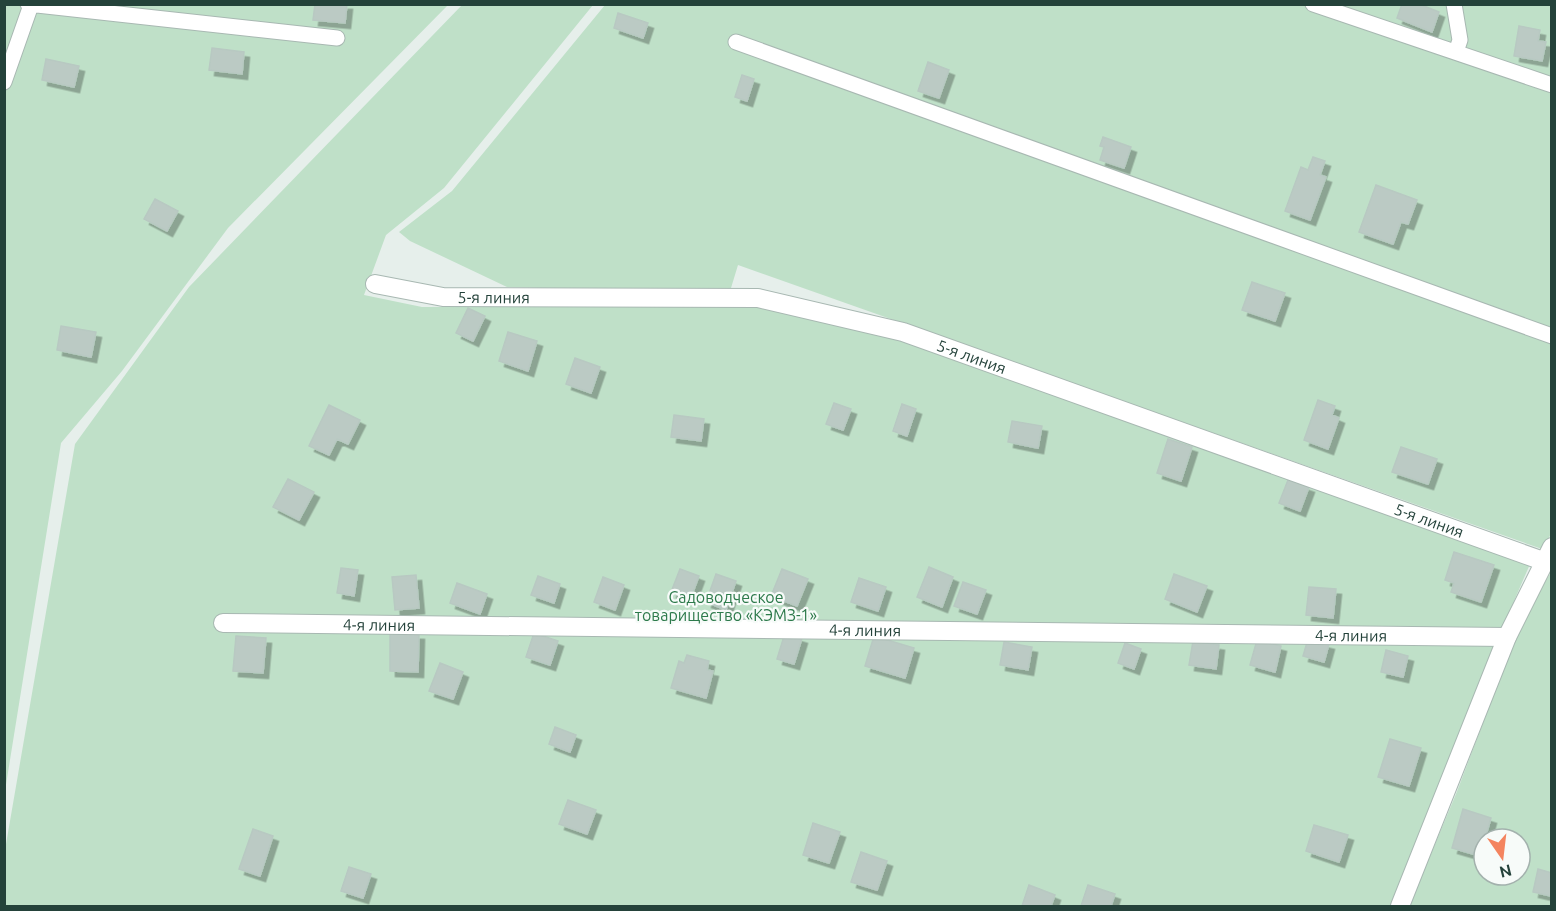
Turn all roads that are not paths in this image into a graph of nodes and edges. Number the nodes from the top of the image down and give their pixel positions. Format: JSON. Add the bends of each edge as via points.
{"nodes":[{"id":1,"x":1313,"y":4,"type":"edge"},
{"id":2,"x":1454,"y":4,"type":"edge"},
{"id":3,"x":29,"y":5,"type":"edge"},
{"id":4,"x":337,"y":38,"type":"dead end"},
{"id":5,"x":736,"y":42,"type":"dead end"},
{"id":6,"x":1456,"y":52,"type":"junction"},
{"id":7,"x":4,"y":82,"type":"edge"},
{"id":8,"x":1551,"y":85,"type":"edge"},
{"id":9,"x":375,"y":284,"type":"dead end"},
{"id":10,"x":1551,"y":336,"type":"edge"},
{"id":11,"x":1547,"y":554,"type":"edge"},
{"id":12,"x":223,"y":623,"type":"dead end"},
{"id":13,"x":1507,"y":637,"type":"junction"},
{"id":14,"x":1400,"y":906,"type":"edge"}],
"edges":[{"from":1,"to":6,"type":"lane"},
{"from":2,"to":6,"type":"lane","via":[[1460,40]]},
{"from":3,"to":4,"type":"lane"},
{"from":3,"to":7,"type":"lane"},
{"from":5,"to":10,"type":"lane"},
{"from":6,"to":8,"type":"lane"},
{"from":9,"to":11,"type":"street","name":"5-я линия","via":[[444,297],[758,298],[781,303],[903,333]]},
{"from":11,"to":13,"type":"street"},
{"from":12,"to":13,"type":"street","name":"4-я линия"},
{"from":13,"to":14,"type":"street"}]}
